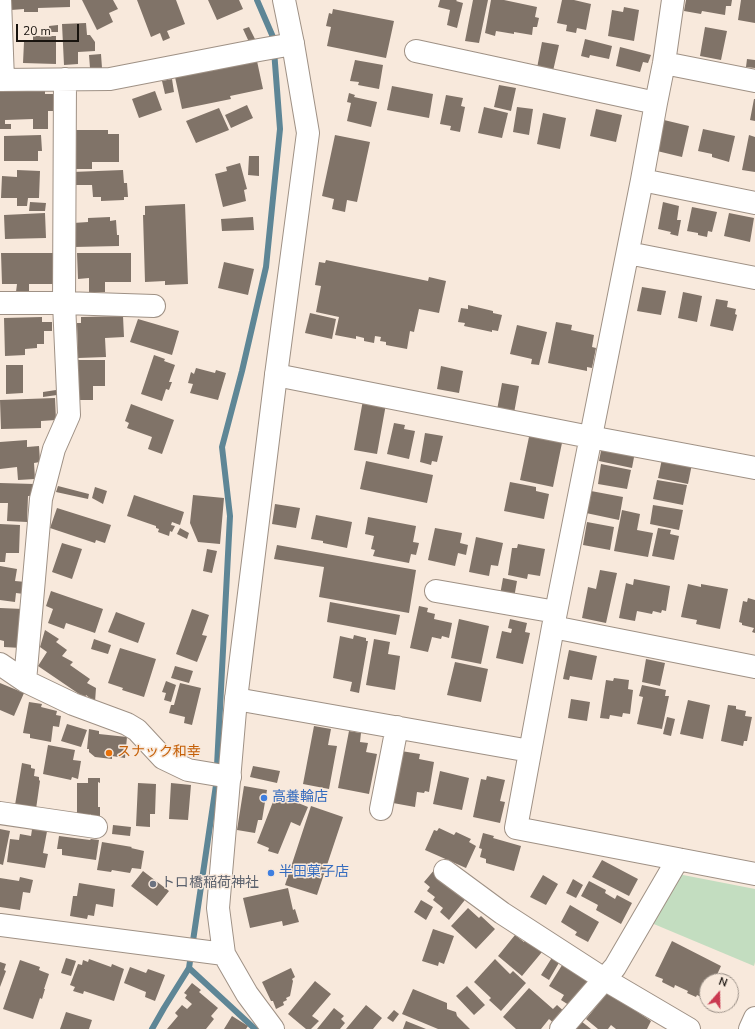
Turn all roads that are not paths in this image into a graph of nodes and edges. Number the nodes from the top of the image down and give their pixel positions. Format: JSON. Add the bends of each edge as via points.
{"nodes":[{"id":1,"x":0,"y":0,"type":"edge"},
{"id":2,"x":284,"y":0,"type":"edge"},
{"id":3,"x":673,"y":0,"type":"edge"},
{"id":4,"x":293,"y":44,"type":"junction"},
{"id":5,"x":416,"y":51,"type":"dead end"},
{"id":6,"x":664,"y":63,"type":"junction"},
{"id":7,"x":65,"y":79,"type":"junction"},
{"id":8,"x":2,"y":80,"type":"edge"},
{"id":9,"x":755,"y":81,"type":"edge"},
{"id":10,"x":656,"y":103,"type":"junction"},
{"id":11,"x":642,"y":180,"type":"junction"},
{"id":12,"x":755,"y":203,"type":"edge"},
{"id":13,"x":628,"y":253,"type":"junction"},
{"id":14,"x":755,"y":278,"type":"edge"},
{"id":15,"x":0,"y":303,"type":"edge"},
{"id":16,"x":64,"y":303,"type":"junction"},
{"id":17,"x":154,"y":306,"type":"dead end"},
{"id":18,"x":276,"y":375,"type":"junction"},
{"id":19,"x":590,"y":437,"type":"junction"},
{"id":20,"x":755,"y":468,"type":"edge"},
{"id":21,"x":436,"y":591,"type":"dead end"},
{"id":22,"x":554,"y":620,"type":"junction"},
{"id":23,"x":0,"y":664,"type":"edge"},
{"id":24,"x":755,"y":667,"type":"edge"},
{"id":25,"x":25,"y":681,"type":"junction"},
{"id":26,"x":236,"y":699,"type":"junction"},
{"id":27,"x":397,"y":727,"type":"junction"},
{"id":28,"x":530,"y":751,"type":"junction"},
{"id":29,"x":230,"y":777,"type":"junction"},
{"id":30,"x":381,"y":809,"type":"dead end"},
{"id":31,"x":0,"y":813,"type":"edge"},
{"id":32,"x":96,"y":827,"type":"dead end"},
{"id":33,"x":678,"y":859,"type":"junction"},
{"id":34,"x":445,"y":871,"type":"dead end"},
{"id":35,"x":755,"y":874,"type":"edge"},
{"id":36,"x":0,"y":925,"type":"edge"},
{"id":37,"x":217,"y":952,"type":"junction"},
{"id":38,"x":604,"y":978,"type":"junction"},
{"id":39,"x":755,"y":1018,"type":"edge"},
{"id":40,"x":273,"y":1029,"type":"edge"},
{"id":41,"x":561,"y":1029,"type":"edge"},
{"id":42,"x":689,"y":1029,"type":"edge"},
{"id":43,"x":750,"y":1029,"type":"edge"}],
"edges":[{"from":1,"to":8,"type":"street"},
{"from":2,"to":4,"type":"street"},
{"from":3,"to":6,"type":"street"},
{"from":4,"to":7,"type":"street","via":[[110,79]]},
{"from":4,"to":18,"type":"street","via":[[308,133]]},
{"from":5,"to":10,"type":"street"},
{"from":6,"to":9,"type":"street"},
{"from":6,"to":10,"type":"street"},
{"from":7,"to":8,"type":"street"},
{"from":7,"to":16,"type":"street"},
{"from":10,"to":11,"type":"street"},
{"from":11,"to":12,"type":"street"},
{"from":11,"to":13,"type":"street"},
{"from":13,"to":14,"type":"street"},
{"from":13,"to":19,"type":"street"},
{"from":15,"to":16,"type":"street"},
{"from":16,"to":17,"type":"street"},
{"from":16,"to":25,"type":"street","via":[[69,415],[54,449],[41,498]]},
{"from":18,"to":19,"type":"street"},
{"from":18,"to":26,"type":"street"},
{"from":19,"to":20,"type":"street"},
{"from":19,"to":22,"type":"street"},
{"from":21,"to":22,"type":"street"},
{"from":22,"to":24,"type":"street"},
{"from":22,"to":28,"type":"street"},
{"from":23,"to":25,"type":"street"},
{"from":25,"to":29,"type":"street","via":[[73,704],[127,724],[137,730],[163,758],[188,770]]},
{"from":26,"to":27,"type":"street"},
{"from":26,"to":29,"type":"street"},
{"from":27,"to":28,"type":"street"},
{"from":27,"to":30,"type":"street"},
{"from":28,"to":33,"type":"street","via":[[516,828]]},
{"from":29,"to":37,"type":"street","via":[[218,908]]},
{"from":31,"to":32,"type":"street"},
{"from":33,"to":35,"type":"street"},
{"from":33,"to":38,"type":"street","via":[[615,967]]},
{"from":34,"to":38,"type":"street","via":[[502,913]]},
{"from":36,"to":37,"type":"street"},
{"from":37,"to":40,"type":"street"},
{"from":38,"to":41,"type":"street"},
{"from":38,"to":42,"type":"street"},
{"from":39,"to":43,"type":"street"}]}
